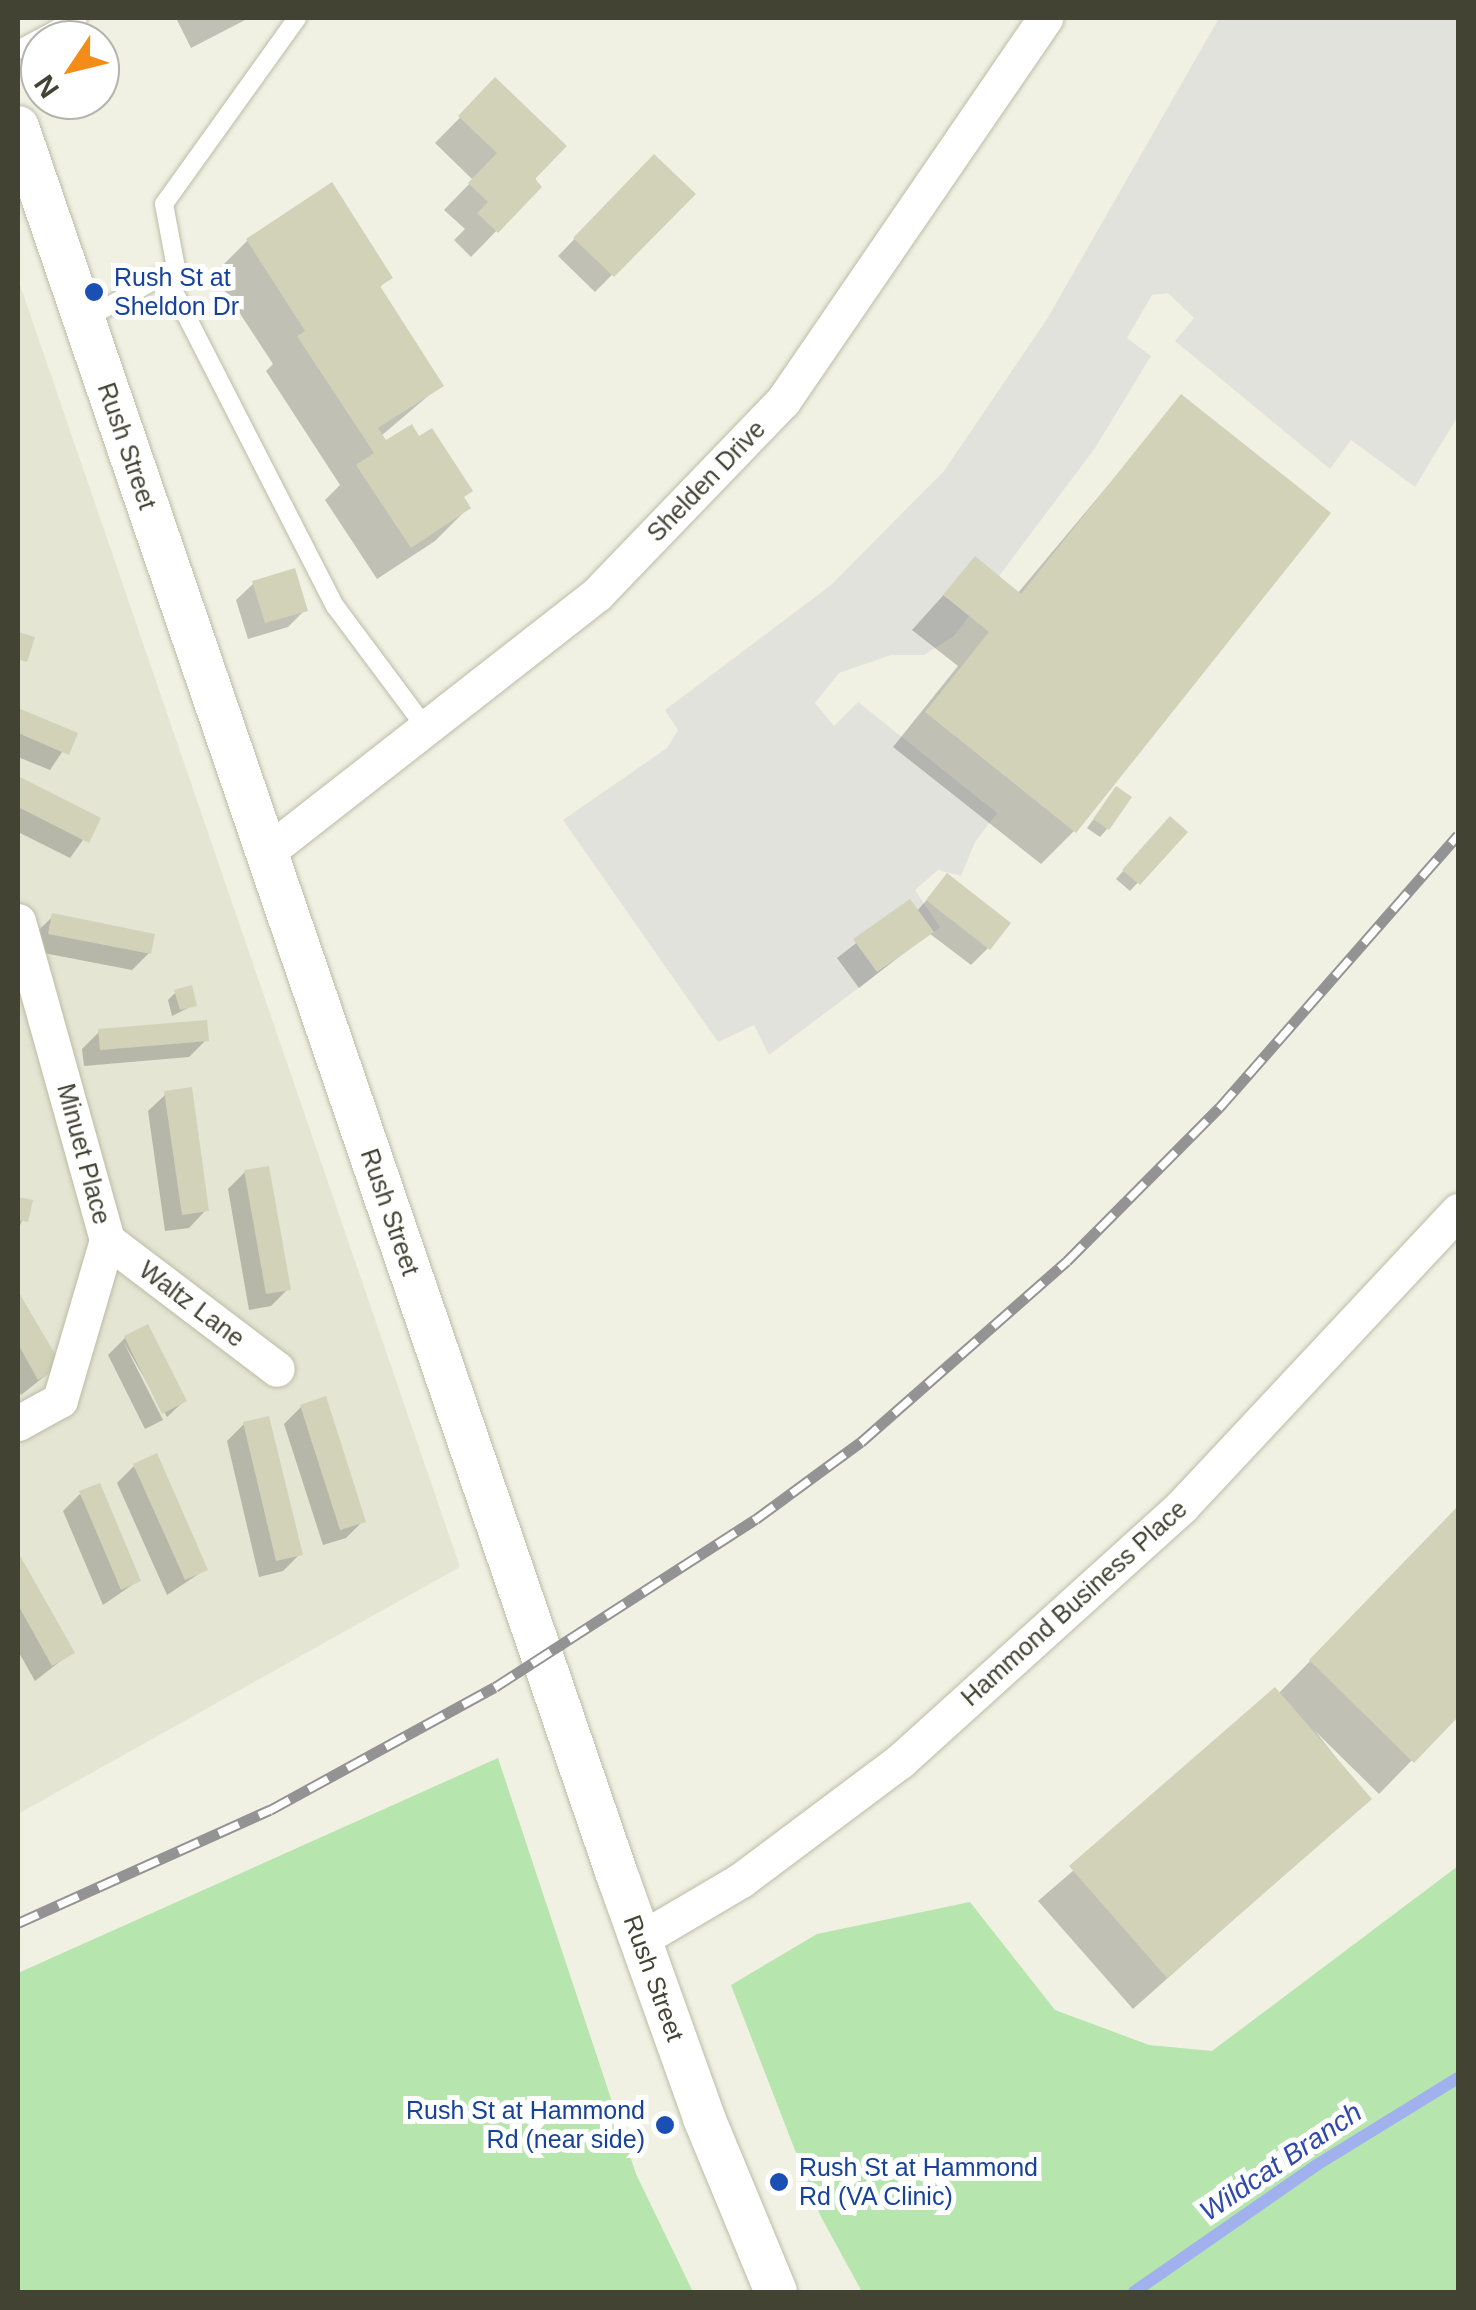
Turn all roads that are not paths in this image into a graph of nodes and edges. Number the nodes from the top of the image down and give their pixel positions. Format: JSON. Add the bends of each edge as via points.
{"nodes":[{"id":1,"x":78,"y":18,"type":"edge"},
{"id":2,"x":297,"y":18,"type":"edge"},
{"id":3,"x":1045,"y":18,"type":"edge"},
{"id":4,"x":18,"y":50,"type":"edge"},
{"id":5,"x":18,"y":128,"type":"edge"},
{"id":6,"x":164,"y":274,"type":"junction"},
{"id":7,"x":84,"y":320,"type":"junction"},
{"id":8,"x":426,"y":728,"type":"junction"},
{"id":9,"x":268,"y":852,"type":"junction"},
{"id":10,"x":18,"y":920,"type":"edge"},
{"id":11,"x":1458,"y":1211,"type":"edge"},
{"id":12,"x":107,"y":1240,"type":"junction"},
{"id":13,"x":277,"y":1368,"type":"dead end"},
{"id":14,"x":18,"y":1424,"type":"edge"},
{"id":15,"x":641,"y":1939,"type":"junction"},
{"id":16,"x":776,"y":2292,"type":"edge"}],
"edges":[{"from":1,"to":4,"type":"lane"},
{"from":2,"to":6,"type":"lane","via":[[164,204],[176,268]]},
{"from":3,"to":8,"type":"street","name":"Shelden Drive","via":[[782,401],[597,594]]},
{"from":5,"to":7,"type":"street","name":"Rush Street"},
{"from":6,"to":7,"type":"lane"},
{"from":6,"to":8,"type":"lane","via":[[335,606]]},
{"from":7,"to":9,"type":"street","name":"Rush Street"},
{"from":8,"to":9,"type":"street","name":"Shelden Drive"},
{"from":9,"to":15,"type":"street","name":"Rush Street"},
{"from":10,"to":12,"type":"street","name":"Minuet Place"},
{"from":11,"to":15,"type":"street","name":"Hammond Business Place","via":[[1182,1506],[900,1761],[741,1880]]},
{"from":12,"to":13,"type":"street","name":"Waltz Lane"},
{"from":12,"to":14,"type":"street","name":"Minuet Place","via":[[60,1400]]},
{"from":15,"to":16,"type":"street","name":"Rush Street","via":[[704,2118]]}]}
